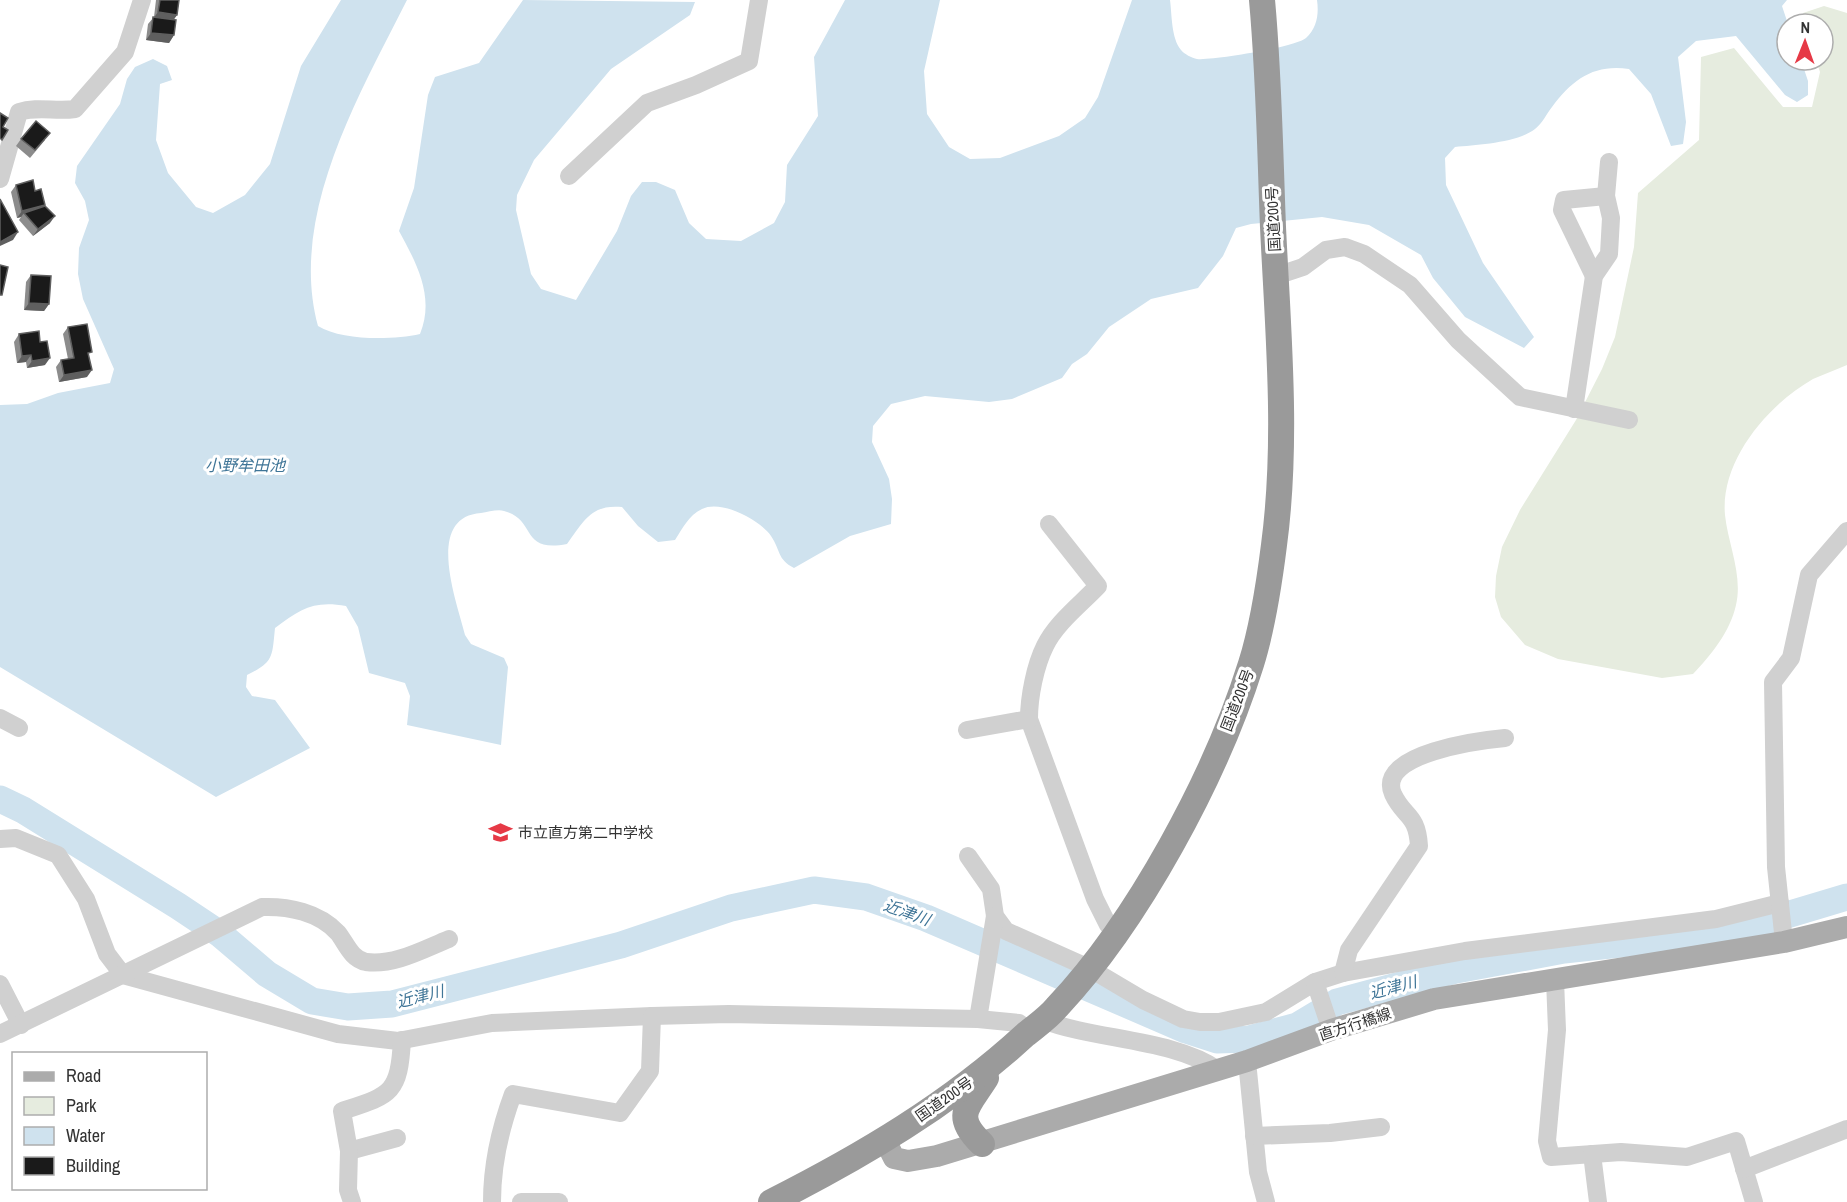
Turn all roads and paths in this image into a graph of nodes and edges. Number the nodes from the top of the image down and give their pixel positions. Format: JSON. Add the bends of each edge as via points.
{"nodes":[{"id":1,"x":142,"y":0,"type":"edge"},
{"id":2,"x":759,"y":0,"type":"edge"},
{"id":3,"x":1262,"y":7,"type":"edge"},
{"id":4,"x":1609,"y":162,"type":"dead end"},
{"id":5,"x":568,"y":176,"type":"dead end"},
{"id":6,"x":0,"y":178,"type":"edge"},
{"id":7,"x":1606,"y":196,"type":"junction"},
{"id":8,"x":1275,"y":268,"type":"junction"},
{"id":9,"x":1594,"y":276,"type":"junction"},
{"id":10,"x":1574,"y":408,"type":"junction"},
{"id":11,"x":1629,"y":420,"type":"dead end"},
{"id":12,"x":1049,"y":524,"type":"dead end"},
{"id":13,"x":1847,"y":531,"type":"edge"},
{"id":14,"x":0,"y":718,"type":"edge"},
{"id":15,"x":1029,"y":719,"type":"junction"},
{"id":16,"x":19,"y":728,"type":"dead end"},
{"id":17,"x":967,"y":730,"type":"dead end"},
{"id":18,"x":1505,"y":738,"type":"dead end"},
{"id":19,"x":0,"y":839,"type":"edge"},
{"id":20,"x":968,"y":856,"type":"dead end"},
{"id":21,"x":1780,"y":904,"type":"junction"},
{"id":22,"x":994,"y":923,"type":"junction"},
{"id":23,"x":1847,"y":927,"type":"edge"},
{"id":24,"x":1118,"y":928,"type":"junction"},
{"id":25,"x":449,"y":939,"type":"dead end"},
{"id":26,"x":1784,"y":941,"type":"junction"},
{"id":27,"x":1089,"y":968,"type":"junction"},
{"id":28,"x":1343,"y":973,"type":"junction"},
{"id":29,"x":123,"y":975,"type":"junction"},
{"id":30,"x":1555,"y":980,"type":"junction"},
{"id":31,"x":0,"y":984,"type":"edge"},
{"id":32,"x":1316,"y":985,"type":"junction"},
{"id":33,"x":652,"y":1016,"type":"junction"},
{"id":34,"x":978,"y":1019,"type":"junction"},
{"id":35,"x":1043,"y":1020,"type":"junction"},
{"id":36,"x":21,"y":1025,"type":"junction"},
{"id":37,"x":1329,"y":1025,"type":"junction"},
{"id":38,"x":0,"y":1034,"type":"edge"},
{"id":39,"x":402,"y":1040,"type":"junction"},
{"id":40,"x":1247,"y":1061,"type":"junction"},
{"id":41,"x":995,"y":1062,"type":"junction"},
{"id":42,"x":1218,"y":1070,"type":"junction"},
{"id":43,"x":1381,"y":1127,"type":"dead end"},
{"id":44,"x":1847,"y":1129,"type":"edge"},
{"id":45,"x":1254,"y":1136,"type":"junction"},
{"id":46,"x":397,"y":1138,"type":"dead end"},
{"id":47,"x":885,"y":1140,"type":"junction"},
{"id":48,"x":982,"y":1144,"type":"junction"},
{"id":49,"x":349,"y":1151,"type":"junction"},
{"id":50,"x":1592,"y":1154,"type":"junction"},
{"id":51,"x":1744,"y":1169,"type":"junction"},
{"id":52,"x":352,"y":1202,"type":"edge"},
{"id":53,"x":492,"y":1202,"type":"edge"},
{"id":54,"x":522,"y":1202,"type":"edge"},
{"id":55,"x":535,"y":1202,"type":"edge"},
{"id":56,"x":559,"y":1202,"type":"edge"},
{"id":57,"x":771,"y":1202,"type":"edge"},
{"id":58,"x":1266,"y":1202,"type":"edge"},
{"id":59,"x":1598,"y":1202,"type":"edge"},
{"id":60,"x":1754,"y":1202,"type":"edge"}],
"edges":[{"from":1,"to":6,"type":"street","via":[[124,52],[81,104],[62,111],[33,108],[19,112]]},
{"from":2,"to":5,"type":"street","via":[[749,61],[647,103]]},
{"from":3,"to":8,"type":"highway","name":"国道200号"},
{"from":4,"to":7,"type":"street"},
{"from":7,"to":9,"type":"street","via":[[1611,218],[1609,254]]},
{"from":7,"to":9,"type":"street","via":[[1564,200],[1562,210]]},
{"from":8,"to":10,"type":"street","via":[[1303,267],[1326,250],[1345,247],[1364,254],[1410,285],[1458,340],[1520,397]]},
{"from":8,"to":24,"type":"highway","name":"国道200号","via":[[1280,367],[1278,488],[1273,553],[1251,663],[1227,729],[1190,810]]},
{"from":9,"to":10,"type":"street"},
{"from":10,"to":11,"type":"street"},
{"from":12,"to":15,"type":"street","via":[[1098,586],[1045,645],[1029,704]]},
{"from":13,"to":21,"type":"street","via":[[1809,575],[1791,658],[1773,682]]},
{"from":14,"to":16,"type":"street"},
{"from":15,"to":17,"type":"street"},
{"from":15,"to":24,"type":"street","via":[[1095,899],[1108,925]]},
{"from":18,"to":28,"type":"street","via":[[1437,749],[1400,769],[1393,780],[1392,793],[1418,827],[1419,846],[1349,950]]},
{"from":19,"to":29,"type":"street","via":[[16,838],[58,855],[86,898],[107,954]]},
{"from":20,"to":22,"type":"street","via":[[991,889]]},
{"from":21,"to":26,"type":"street"},
{"from":21,"to":28,"type":"street","via":[[1716,919],[1465,951]]},
{"from":22,"to":27,"type":"street"},
{"from":22,"to":34,"type":"street"},
{"from":23,"to":26,"type":"main road","name":"直方行橋線"},
{"from":24,"to":27,"type":"highway","name":"国道200号"},
{"from":25,"to":29,"type":"street","via":[[393,960],[363,962],[352,955],[337,932],[309,914],[283,906],[262,907]]},
{"from":26,"to":30,"type":"main road","name":"直方行橋線"},
{"from":27,"to":32,"type":"street","via":[[1143,1000],[1183,1019],[1200,1022],[1266,1012]]},
{"from":27,"to":35,"type":"highway","name":"国道200号"},
{"from":28,"to":32,"type":"street"},
{"from":29,"to":36,"type":"street"},
{"from":29,"to":39,"type":"street","via":[[338,1034]]},
{"from":30,"to":37,"type":"main road","name":"直方行橋線","via":[[1434,999]]},
{"from":30,"to":50,"type":"street","via":[[1557,1030],[1548,1141],[1551,1157]]},
{"from":31,"to":36,"type":"street"},
{"from":32,"to":37,"type":"street"},
{"from":33,"to":34,"type":"street"},
{"from":33,"to":39,"type":"street","via":[[492,1023]]},
{"from":33,"to":53,"type":"street","via":[[650,1071],[620,1113],[513,1094],[500,1129]]},
{"from":34,"to":35,"type":"street","via":[[1019,1023]]},
{"from":35,"to":41,"type":"highway","name":"国道200号"},
{"from":35,"to":42,"type":"street","via":[[1070,1031],[1124,1039],[1202,1059]]},
{"from":36,"to":38,"type":"street"},
{"from":37,"to":40,"type":"main road","name":"直方行橋線"},
{"from":39,"to":49,"type":"street","via":[[401,1066],[392,1089],[380,1098],[342,1111]]},
{"from":40,"to":42,"type":"main road","name":"直方行橋線"},
{"from":40,"to":45,"type":"street"},
{"from":41,"to":47,"type":"highway","name":"国道200号"},
{"from":41,"to":48,"type":"highway","via":[[966,1105],[968,1131]]},
{"from":42,"to":48,"type":"main road","name":"直方行橋線"},
{"from":43,"to":45,"type":"street"},
{"from":44,"to":51,"type":"street"},
{"from":45,"to":58,"type":"street"},
{"from":46,"to":49,"type":"street"},
{"from":47,"to":48,"type":"main road","name":"直方行橋線","via":[[894,1158],[908,1161]]},
{"from":47,"to":57,"type":"highway","name":"国道200号"},
{"from":49,"to":52,"type":"street","via":[[348,1190]]},
{"from":50,"to":51,"type":"street","via":[[1687,1157],[1736,1141]]},
{"from":50,"to":59,"type":"street"},
{"from":51,"to":60,"type":"street"},
{"from":54,"to":55,"type":"street"},
{"from":55,"to":56,"type":"street"}]}
